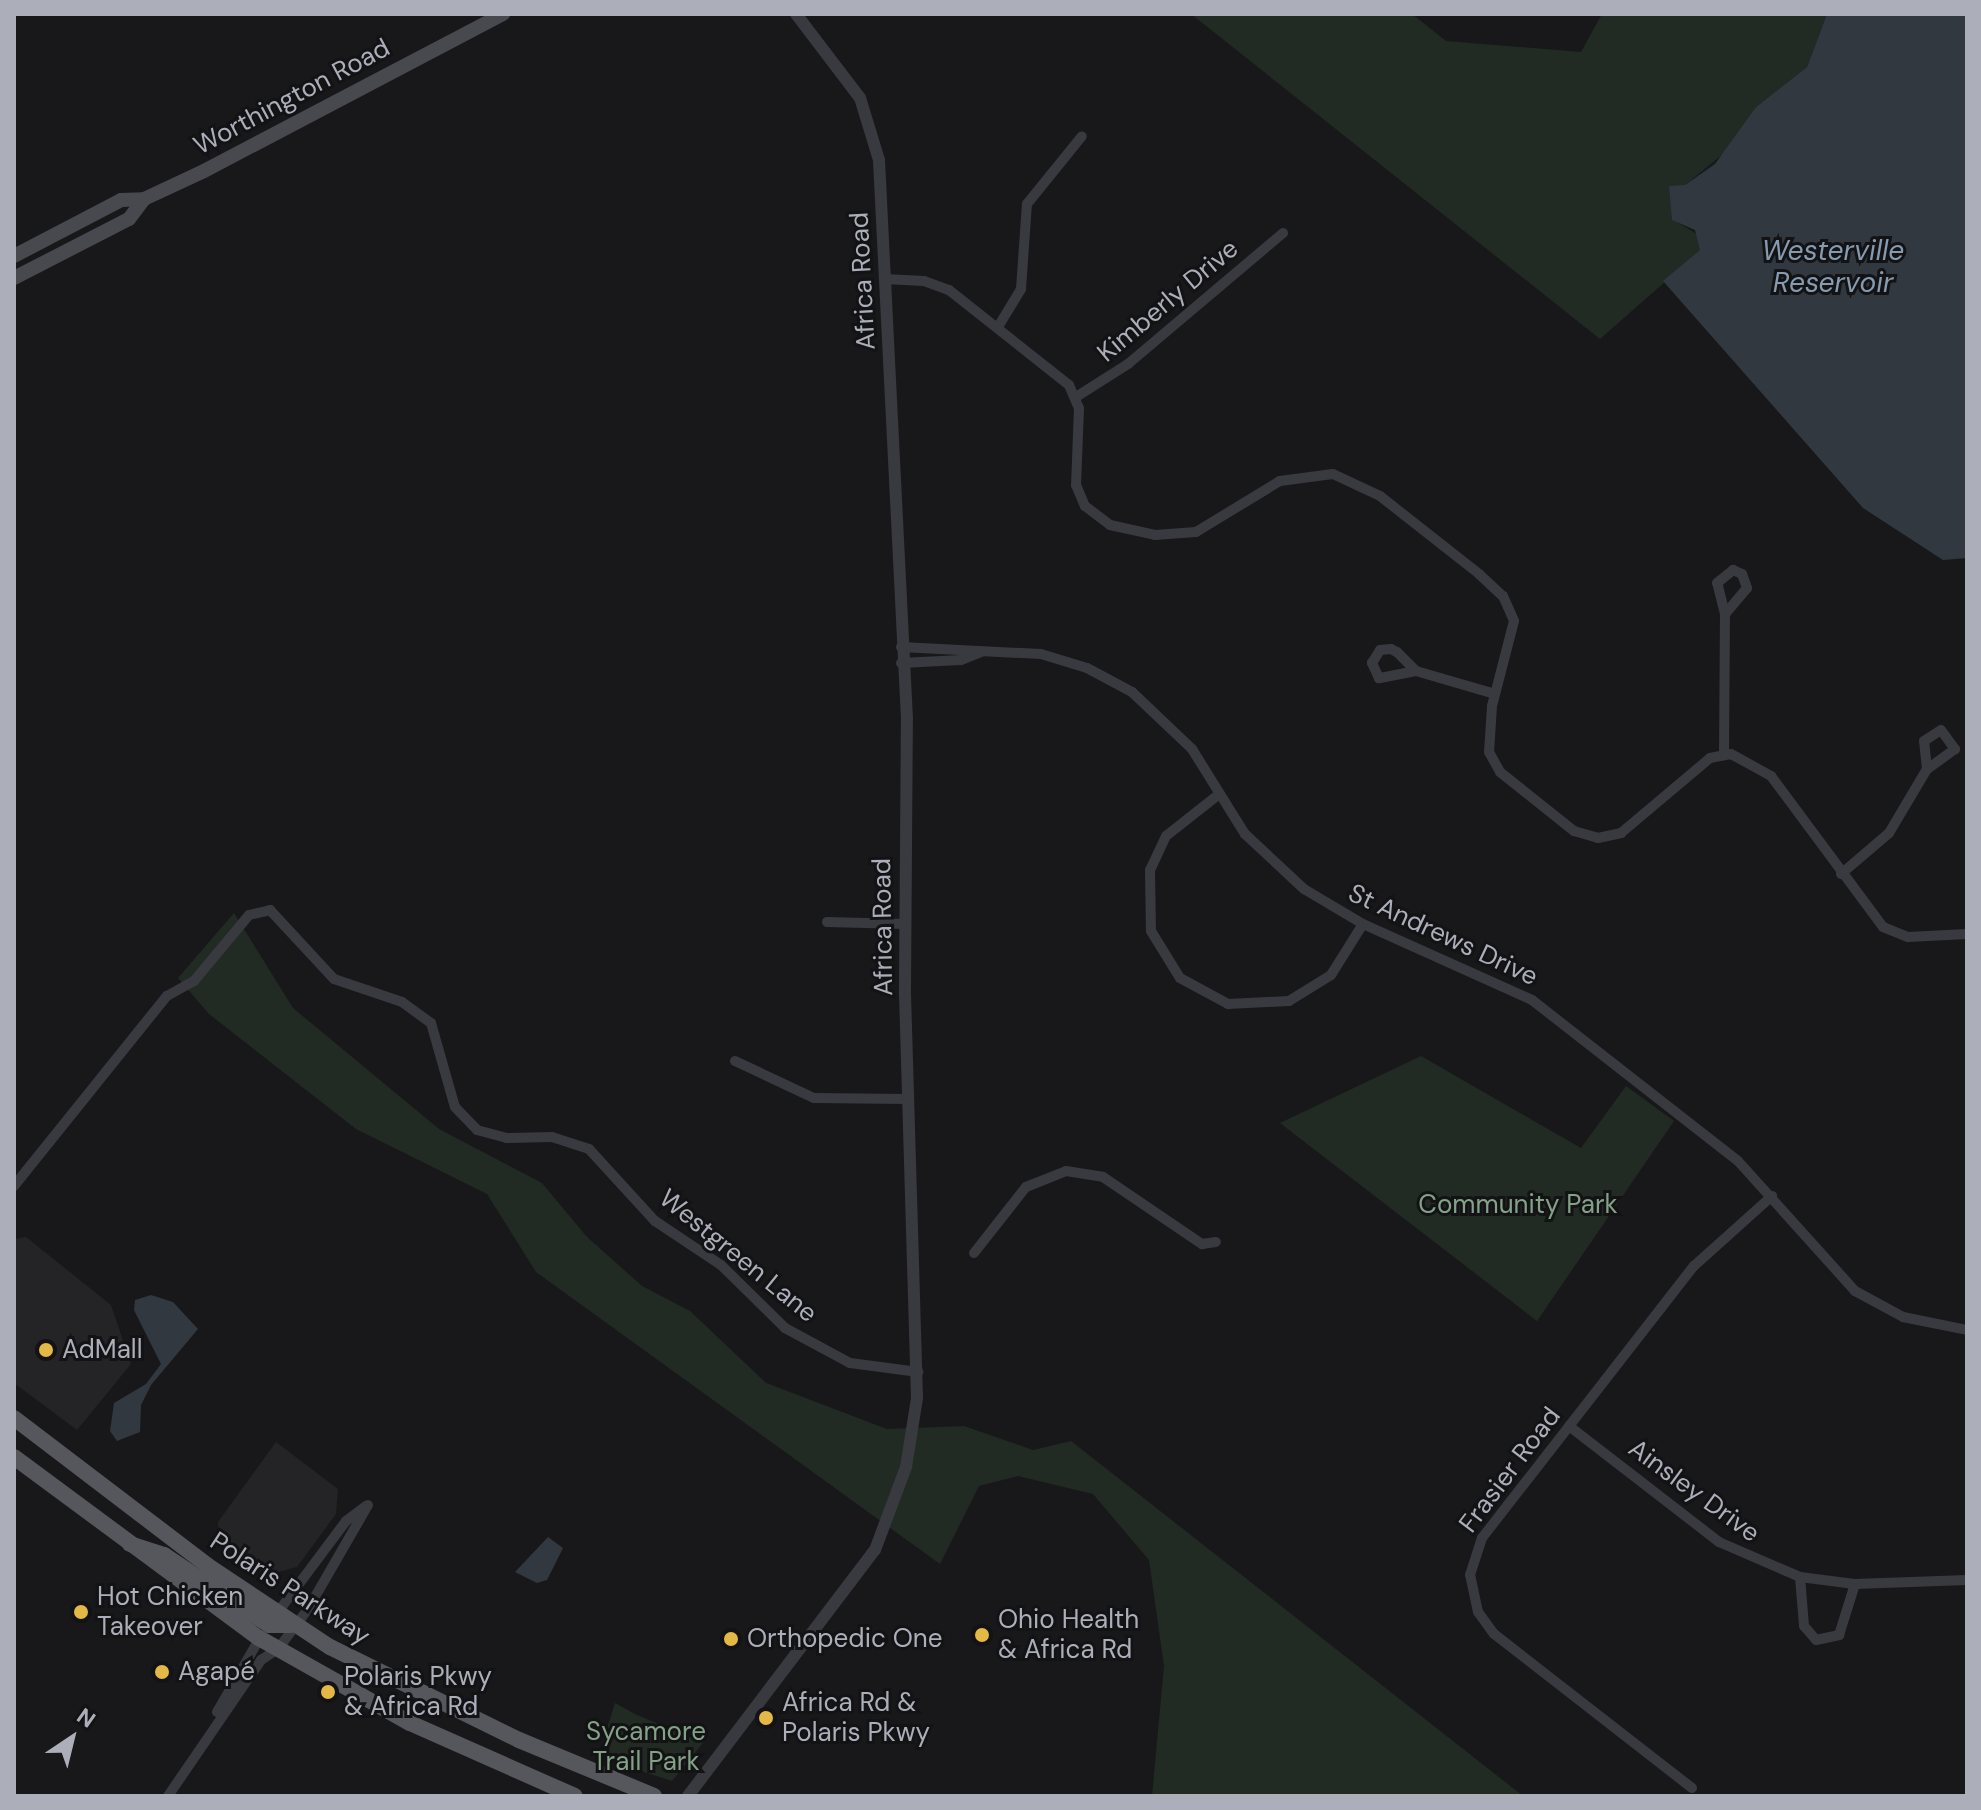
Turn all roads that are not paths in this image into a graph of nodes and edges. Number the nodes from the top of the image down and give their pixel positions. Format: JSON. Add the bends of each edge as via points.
{"nodes":[{"id":1,"x":503,"y":14,"type":"edge"},
{"id":2,"x":796,"y":14,"type":"edge"},
{"id":3,"x":1082,"y":136,"type":"dead end"},
{"id":4,"x":144,"y":199,"type":"junction"},
{"id":5,"x":1283,"y":233,"type":"dead end"},
{"id":6,"x":14,"y":256,"type":"edge"},
{"id":7,"x":14,"y":278,"type":"edge"},
{"id":8,"x":885,"y":279,"type":"junction"},
{"id":9,"x":998,"y":327,"type":"junction"},
{"id":10,"x":1076,"y":397,"type":"junction"},
{"id":11,"x":1725,"y":614,"type":"dead end"},
{"id":12,"x":901,"y":647,"type":"junction"},
{"id":13,"x":981,"y":652,"type":"junction"},
{"id":14,"x":901,"y":663,"type":"junction"},
{"id":15,"x":1416,"y":671,"type":"dead end"},
{"id":16,"x":1495,"y":694,"type":"junction"},
{"id":17,"x":1724,"y":754,"type":"junction"},
{"id":18,"x":1927,"y":769,"type":"dead end"},
{"id":19,"x":1218,"y":795,"type":"junction"},
{"id":20,"x":1841,"y":874,"type":"junction"},
{"id":21,"x":827,"y":922,"type":"dead end"},
{"id":22,"x":904,"y":924,"type":"junction"},
{"id":23,"x":1363,"y":924,"type":"junction"},
{"id":24,"x":1967,"y":934,"type":"edge"},
{"id":25,"x":735,"y":1061,"type":"dead end"},
{"id":26,"x":908,"y":1099,"type":"junction"},
{"id":27,"x":14,"y":1186,"type":"edge"},
{"id":28,"x":1772,"y":1196,"type":"junction"},
{"id":29,"x":1216,"y":1242,"type":"dead end"},
{"id":30,"x":974,"y":1253,"type":"dead end"},
{"id":31,"x":1967,"y":1330,"type":"edge"},
{"id":32,"x":918,"y":1372,"type":"junction"},
{"id":33,"x":14,"y":1418,"type":"edge"},
{"id":34,"x":1569,"y":1426,"type":"junction"},
{"id":35,"x":14,"y":1457,"type":"edge"},
{"id":36,"x":1800,"y":1577,"type":"junction"},
{"id":37,"x":1967,"y":1580,"type":"edge"},
{"id":38,"x":1855,"y":1584,"type":"junction"},
{"id":39,"x":294,"y":1625,"type":"junction"},
{"id":40,"x":268,"y":1626,"type":"junction"},
{"id":41,"x":278,"y":1649,"type":"junction"},
{"id":42,"x":206,"y":1739,"type":"junction"},
{"id":43,"x":1692,"y":1788,"type":"dead end"},
{"id":44,"x":168,"y":1796,"type":"edge"},
{"id":45,"x":575,"y":1796,"type":"edge"},
{"id":46,"x":654,"y":1796,"type":"edge"},
{"id":47,"x":688,"y":1796,"type":"edge"}],
"edges":[{"from":1,"to":4,"type":"main road","name":"Worthington Road"},
{"from":2,"to":8,"type":"street","name":"Africa Road","via":[[845,76],[871,123]]},
{"from":3,"to":9,"type":"street","via":[[1027,204],[1021,289]]},
{"from":4,"to":6,"type":"main road","name":"Worthington Road","via":[[121,200]]},
{"from":4,"to":7,"type":"main road","name":"Worthington Road","via":[[129,219]]},
{"from":5,"to":10,"type":"street","name":"Kimberly Drive","via":[[1128,364]]},
{"from":8,"to":9,"type":"street","via":[[941,287]]},
{"from":8,"to":12,"type":"street","name":"Africa Road"},
{"from":9,"to":10,"type":"street"},
{"from":10,"to":16,"type":"street","via":[[1076,485],[1094,515],[1120,529],[1196,532],[1302,474],[1347,478],[1380,496],[1509,605],[1514,632]]},
{"from":11,"to":17,"type":"street"},
{"from":12,"to":13,"type":"street","name":"St Andrews Drive"},
{"from":12,"to":14,"type":"street","name":"Africa Road"},
{"from":13,"to":14,"type":"street","name":"St Andrews Drive","via":[[961,660]]},
{"from":13,"to":19,"type":"street","name":"St Andrews Drive","via":[[1041,654],[1125,687],[1181,736]]},
{"from":14,"to":22,"type":"street","name":"Africa Road"},
{"from":15,"to":16,"type":"street"},
{"from":16,"to":17,"type":"street","via":[[1487,740],[1494,762],[1586,836],[1627,831],[1710,758]]},
{"from":17,"to":20,"type":"street","via":[[1771,776]]},
{"from":18,"to":20,"type":"street","via":[[1889,833]]},
{"from":19,"to":23,"type":"street","name":"St Andrews Drive","via":[[1281,871]]},
{"from":19,"to":23,"type":"street","via":[[1166,836],[1150,870],[1151,931],[1180,978],[1228,1004],[1289,1001],[1331,975]]},
{"from":20,"to":24,"type":"street","via":[[1867,914],[1889,931],[1926,938]]},
{"from":21,"to":22,"type":"street"},
{"from":22,"to":26,"type":"street","name":"Africa Road"},
{"from":23,"to":28,"type":"street","name":"St Andrews Drive","via":[[1488,975],[1532,1000],[1726,1151]]},
{"from":25,"to":26,"type":"street","via":[[814,1098]]},
{"from":26,"to":32,"type":"street","name":"Africa Road"},
{"from":27,"to":32,"type":"street","name":"Westgreen Lane","via":[[167,996],[194,981],[249,915],[270,910],[334,979],[402,1002],[431,1023],[455,1107],[477,1130],[506,1138],[552,1137],[589,1149],[655,1221],[721,1265],[785,1328],[850,1363]]},
{"from":28,"to":31,"type":"street","name":"St Andrews Drive","via":[[1815,1252],[1864,1297],[1903,1317]]},
{"from":28,"to":34,"type":"street","name":"Frasier Road","via":[[1694,1266]]},
{"from":29,"to":30,"type":"street","via":[[1202,1244],[1103,1177],[1064,1171],[1026,1187]]},
{"from":32,"to":47,"type":"street","name":"Africa Road","via":[[906,1467],[875,1550]]},
{"from":33,"to":40,"type":"main road","name":"Polaris Parkway"},
{"from":34,"to":36,"type":"street","name":"Ainsley Drive","via":[[1719,1542]]},
{"from":34,"to":43,"type":"street","name":"Frasier Road","via":[[1476,1549],[1473,1601],[1503,1642]]},
{"from":35,"to":40,"type":"main road","via":[[125,1543],[164,1555]]},
{"from":36,"to":38,"type":"street","name":"Ainsley Drive"},
{"from":36,"to":38,"type":"street","via":[[1804,1626],[1820,1641],[1833,1639],[1843,1628]]},
{"from":37,"to":38,"type":"street","name":"Ainsley Drive"},
{"from":39,"to":40,"type":"main road"},
{"from":39,"to":40,"type":"street","via":[[342,1557],[368,1505],[346,1521]]},
{"from":39,"to":41,"type":"street"},
{"from":39,"to":46,"type":"main road","name":"Polaris Parkway","via":[[420,1694]]},
{"from":40,"to":41,"type":"main road","name":"Polaris Parkway"},
{"from":40,"to":42,"type":"street"},
{"from":41,"to":42,"type":"street","via":[[261,1660]]},
{"from":41,"to":45,"type":"main road","name":"Polaris Parkway","via":[[410,1723]]},
{"from":42,"to":44,"type":"street"}]}
